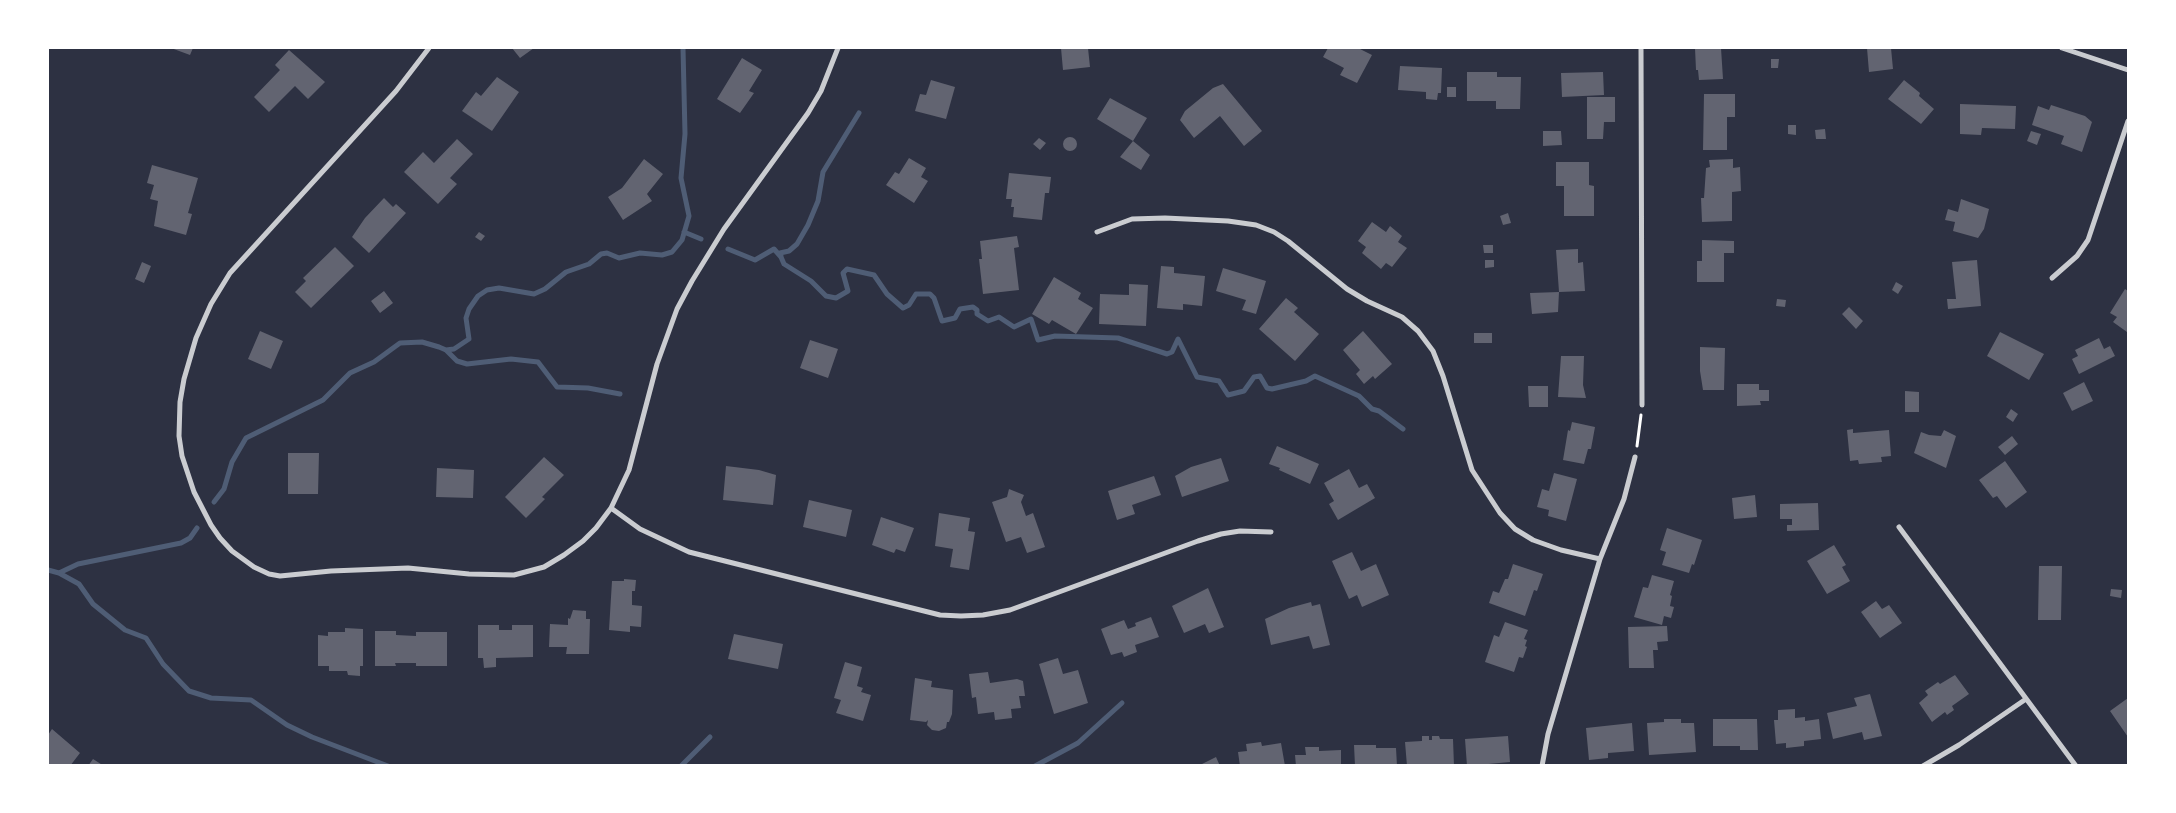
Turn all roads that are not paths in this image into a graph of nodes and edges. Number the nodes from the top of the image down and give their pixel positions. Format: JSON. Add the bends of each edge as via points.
{"nodes":[{"id":1,"x":429,"y":48,"type":"edge"},
{"id":2,"x":838,"y":48,"type":"edge"},
{"id":3,"x":1641,"y":48,"type":"edge"},
{"id":4,"x":2062,"y":48,"type":"edge"},
{"id":5,"x":2128,"y":70,"type":"edge"},
{"id":6,"x":2128,"y":121,"type":"edge"},
{"id":7,"x":1097,"y":232,"type":"dead end"},
{"id":8,"x":2052,"y":278,"type":"dead end"},
{"id":9,"x":1642,"y":405,"type":"road end"},
{"id":10,"x":1635,"y":457,"type":"road end"},
{"id":11,"x":610,"y":508,"type":"junction"},
{"id":12,"x":1899,"y":527,"type":"dead end"},
{"id":13,"x":1271,"y":532,"type":"dead end"},
{"id":14,"x":1600,"y":558,"type":"junction"},
{"id":15,"x":2026,"y":699,"type":"junction"},
{"id":16,"x":1542,"y":766,"type":"edge"},
{"id":17,"x":1923,"y":766,"type":"edge"},
{"id":18,"x":2076,"y":766,"type":"edge"}],
"edges":[{"from":1,"to":11,"type":"street","via":[[396,91],[230,273],[211,304],[196,338],[180,402],[180,446],[194,492],[211,525],[232,551],[254,567],[280,576],[408,568],[469,574],[529,572],[544,567],[583,541]]},
{"from":2,"to":11,"type":"street","via":[[821,91],[808,113],[724,229],[677,309],[657,364],[629,470]]},
{"from":3,"to":9,"type":"street"},
{"from":4,"to":5,"type":"street"},
{"from":6,"to":8,"type":"street","via":[[2088,240],[2077,256]]},
{"from":7,"to":14,"type":"street","via":[[1132,218],[1192,219],[1256,225],[1288,241],[1347,289],[1402,317],[1418,331],[1433,351],[1443,376],[1472,470],[1500,513],[1515,529],[1533,540],[1561,550]]},
{"from":10,"to":14,"type":"street","via":[[1624,499]]},
{"from":11,"to":13,"type":"street","via":[[640,529],[689,552],[940,615],[962,616],[1010,610],[1221,534]]},
{"from":12,"to":15,"type":"street"},
{"from":14,"to":16,"type":"street","via":[[1548,734]]},
{"from":15,"to":17,"type":"street"},
{"from":15,"to":18,"type":"street"}]}
